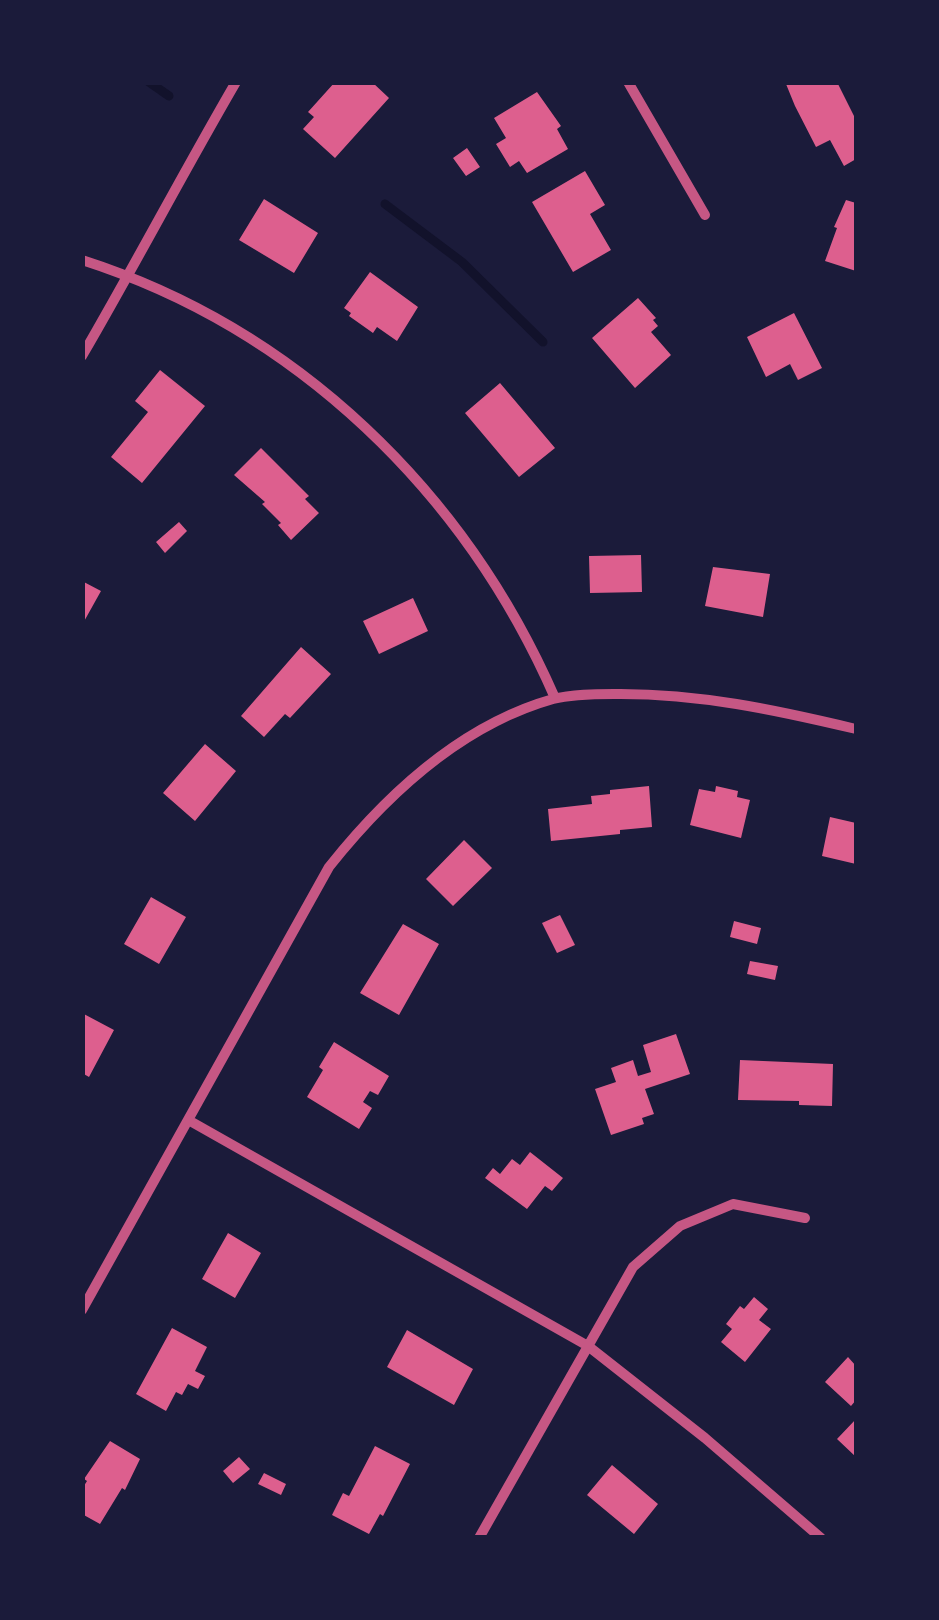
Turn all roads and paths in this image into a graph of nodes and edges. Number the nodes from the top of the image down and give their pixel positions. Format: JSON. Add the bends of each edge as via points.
{"nodes":[{"id":1,"x":236,"y":82,"type":"edge"},
{"id":2,"x":628,"y":82,"type":"edge"},
{"id":3,"x":705,"y":214,"type":"dead end"},
{"id":4,"x":82,"y":260,"type":"edge"},
{"id":5,"x":128,"y":275,"type":"junction"},
{"id":6,"x":82,"y":356,"type":"edge"},
{"id":7,"x":555,"y":698,"type":"junction"},
{"id":8,"x":856,"y":730,"type":"edge"},
{"id":9,"x":190,"y":1121,"type":"junction"},
{"id":10,"x":805,"y":1218,"type":"dead end"},
{"id":11,"x":82,"y":1310,"type":"edge"},
{"id":12,"x":588,"y":1346,"type":"junction"},
{"id":13,"x":479,"y":1538,"type":"edge"},
{"id":14,"x":820,"y":1538,"type":"edge"}],
"edges":[{"from":1,"to":5,"type":"street"},
{"from":2,"to":3,"type":"street"},
{"from":4,"to":5,"type":"street"},
{"from":5,"to":6,"type":"street"},
{"from":5,"to":7,"type":"street","via":[[187,300],[280,356],[399,459],[492,580]]},
{"from":7,"to":8,"type":"street","via":[[704,697]]},
{"from":7,"to":9,"type":"street","via":[[491,725],[430,763],[360,829],[330,867]]},
{"from":9,"to":11,"type":"street"},
{"from":9,"to":12,"type":"street"},
{"from":10,"to":12,"type":"street","via":[[733,1204],[680,1226],[633,1267]]},
{"from":12,"to":13,"type":"street"},
{"from":12,"to":14,"type":"street"}]}
